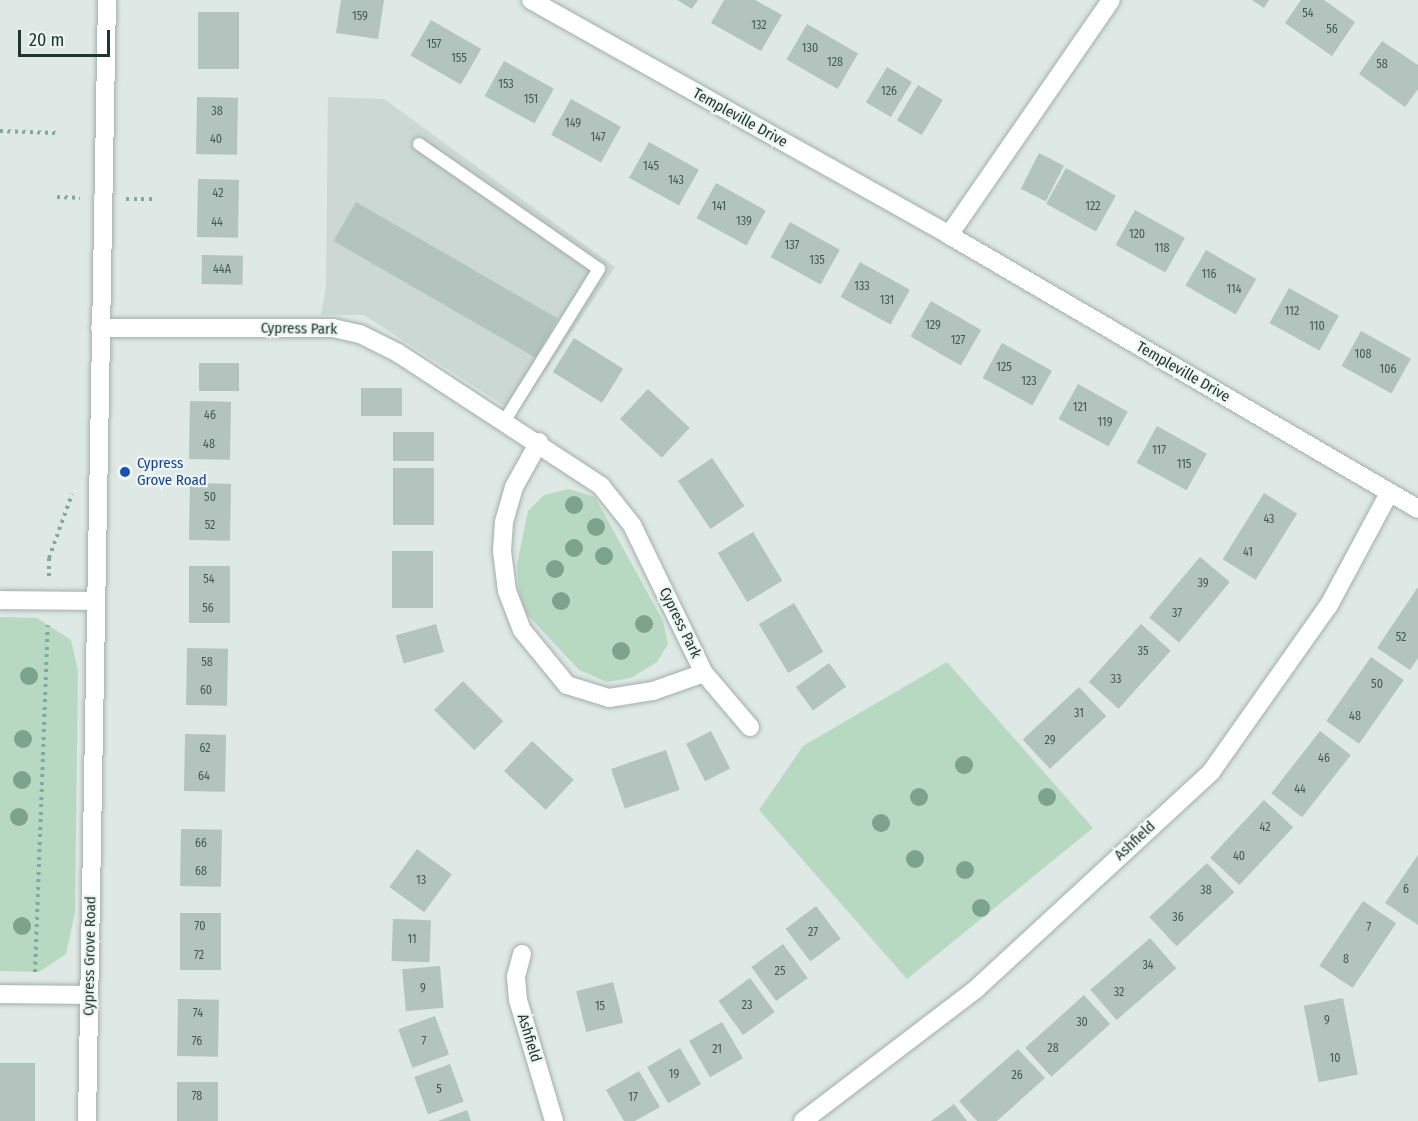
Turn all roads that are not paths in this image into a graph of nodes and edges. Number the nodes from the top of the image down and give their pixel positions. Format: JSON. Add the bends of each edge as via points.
{"nodes":[{"id":1,"x":107,"y":0,"type":"edge"},
{"id":2,"x":531,"y":0,"type":"edge"},
{"id":3,"x":1111,"y":0,"type":"edge"},
{"id":4,"x":419,"y":144,"type":"dead end"},
{"id":5,"x":950,"y":235,"type":"junction"},
{"id":6,"x":100,"y":328,"type":"junction"},
{"id":7,"x":505,"y":420,"type":"junction"},
{"id":8,"x":539,"y":442,"type":"junction"},
{"id":9,"x":1389,"y":493,"type":"junction"},
{"id":10,"x":1418,"y":509,"type":"edge"},
{"id":11,"x":0,"y":600,"type":"edge"},
{"id":12,"x":96,"y":601,"type":"junction"},
{"id":13,"x":704,"y":673,"type":"junction"},
{"id":14,"x":750,"y":727,"type":"dead end"},
{"id":15,"x":522,"y":954,"type":"dead end"},
{"id":16,"x":0,"y":994,"type":"edge"},
{"id":17,"x":89,"y":995,"type":"junction"},
{"id":18,"x":87,"y":1121,"type":"edge"},
{"id":19,"x":554,"y":1121,"type":"edge"},
{"id":20,"x":803,"y":1121,"type":"edge"}],
"edges":[{"from":1,"to":6,"type":"street","name":"Cypress Grove Road"},
{"from":2,"to":5,"type":"street","name":"Templeville Drive"},
{"from":3,"to":5,"type":"street"},
{"from":4,"to":7,"type":"lane","via":[[599,269]]},
{"from":5,"to":9,"type":"street","name":"Templeville Drive"},
{"from":6,"to":7,"type":"street","name":"Cypress Park","via":[[333,328],[360,334],[398,353]]},
{"from":6,"to":12,"type":"street","name":"Cypress Grove Road"},
{"from":7,"to":8,"type":"street","name":"Cypress Park"},
{"from":8,"to":13,"type":"street","name":"Cypress Park","via":[[602,486],[632,525]]},
{"from":8,"to":13,"type":"street","name":"Cypress Park","via":[[514,487],[504,522],[502,551],[507,591],[522,630],[567,685],[609,698],[653,691]]},
{"from":9,"to":10,"type":"street","name":"Templeville Drive"},
{"from":9,"to":20,"type":"street","name":"Ashfield","via":[[1329,605],[1210,772],[976,989]]},
{"from":11,"to":12,"type":"street"},
{"from":12,"to":17,"type":"street","name":"Cypress Grove Road"},
{"from":13,"to":14,"type":"street","name":"Cypress Park"},
{"from":15,"to":19,"type":"street","name":"Ashfield","via":[[516,977],[518,1000]]},
{"from":16,"to":17,"type":"street"},
{"from":17,"to":18,"type":"street","name":"Cypress Grove Road"}]}
